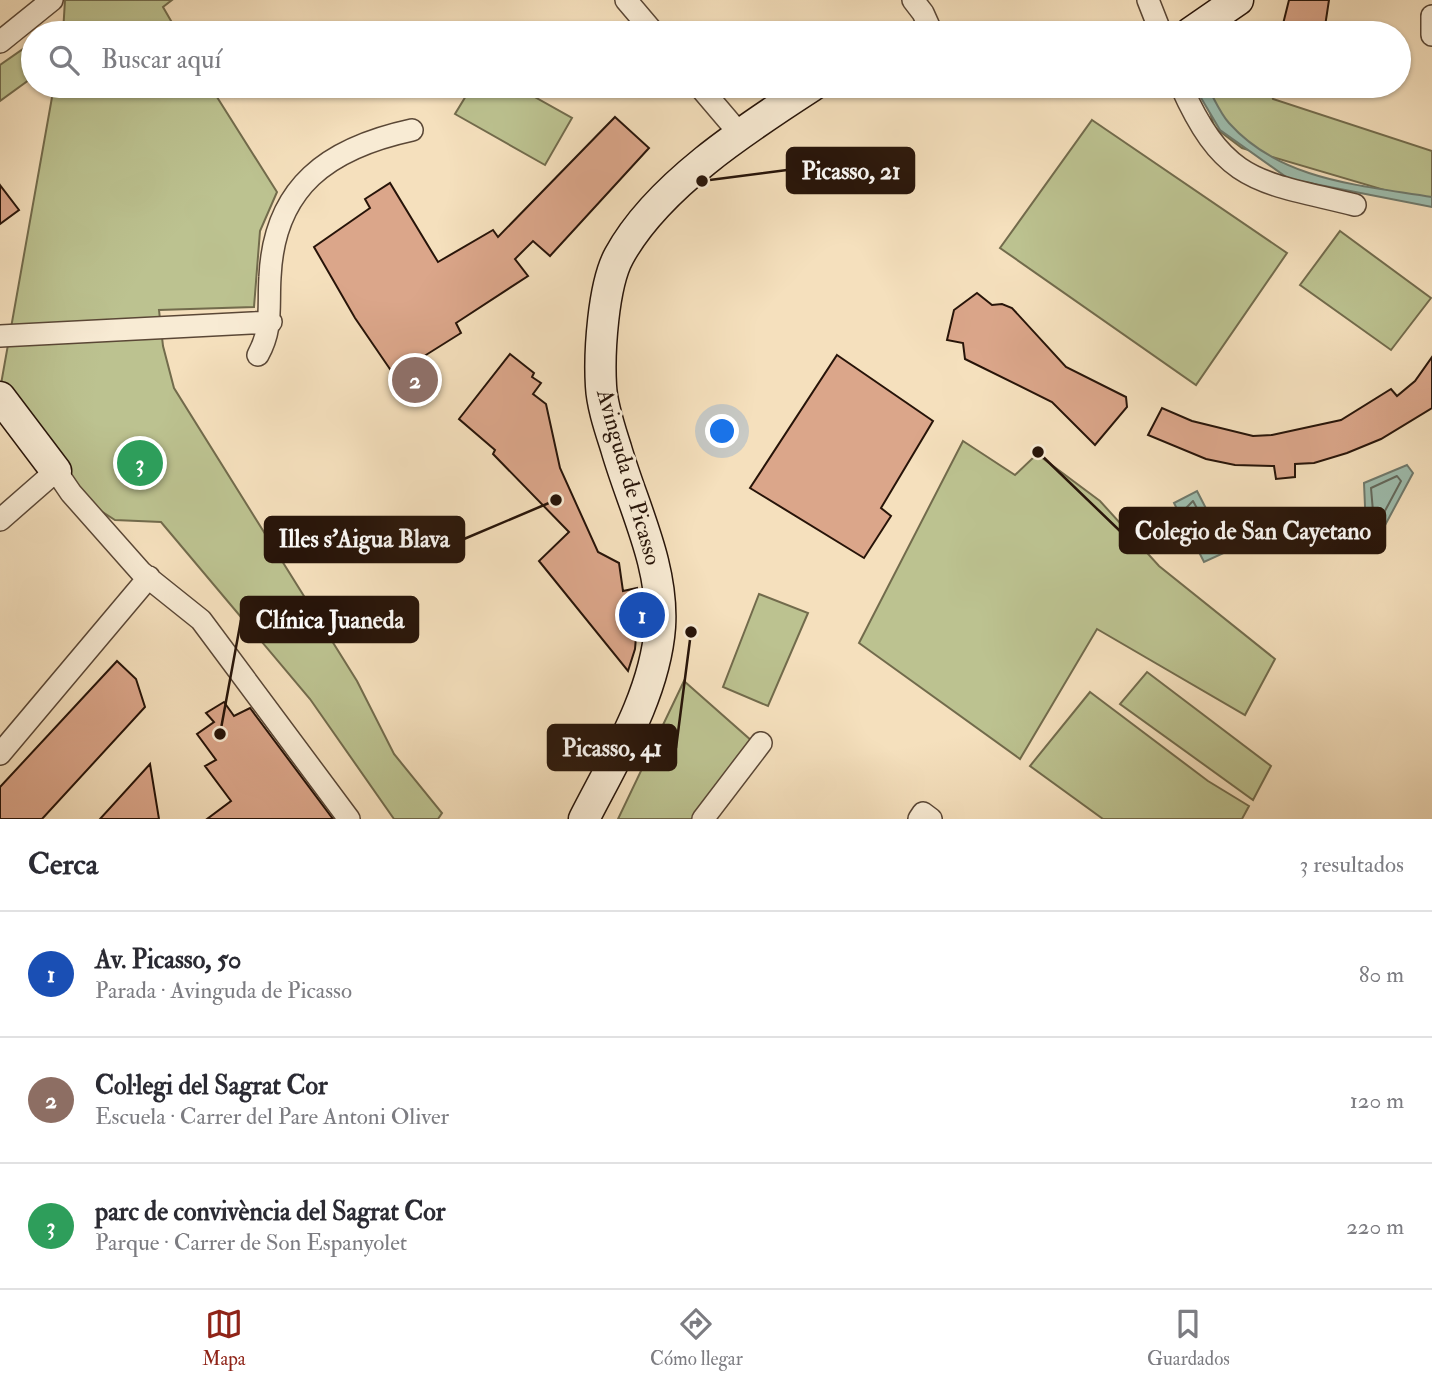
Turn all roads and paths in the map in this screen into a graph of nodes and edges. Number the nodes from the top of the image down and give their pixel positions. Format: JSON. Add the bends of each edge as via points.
{"nodes":[{"id":1,"x":626,"y":0,"type":"edge"},
{"id":2,"x":913,"y":0,"type":"edge"},
{"id":3,"x":53,"y":1,"type":"edge"},
{"id":4,"x":1152,"y":1,"type":"edge"},
{"id":5,"x":1227,"y":8,"type":"edge"},
{"id":6,"x":1432,"y":16,"type":"edge"},
{"id":7,"x":27,"y":21,"type":"edge"},
{"id":8,"x":644,"y":21,"type":"edge"},
{"id":9,"x":927,"y":21,"type":"edge"},
{"id":10,"x":1158,"y":21,"type":"edge"},
{"id":11,"x":1208,"y":21,"type":"edge"},
{"id":12,"x":21,"y":26,"type":"edge"},
{"id":13,"x":1432,"y":36,"type":"edge"},
{"id":14,"x":0,"y":42,"type":"edge"},
{"id":15,"x":709,"y":98,"type":"edge"},
{"id":16,"x":793,"y":98,"type":"edge"},
{"id":17,"x":1187,"y":98,"type":"edge"},
{"id":18,"x":412,"y":130,"type":"dead end"},
{"id":19,"x":739,"y":133,"type":"junction"},
{"id":20,"x":1356,"y":205,"type":"dead end"},
{"id":21,"x":271,"y":321,"type":"junction"},
{"id":22,"x":0,"y":336,"type":"edge"},
{"id":23,"x":258,"y":355,"type":"dead end"},
{"id":24,"x":0,"y":397,"type":"edge"},
{"id":25,"x":56,"y":471,"type":"junction"},
{"id":26,"x":0,"y":520,"type":"edge"},
{"id":27,"x":149,"y":577,"type":"junction"},
{"id":28,"x":761,"y":743,"type":"dead end"},
{"id":29,"x":0,"y":754,"type":"edge"},
{"id":30,"x":349,"y":819,"type":"edge"},
{"id":31,"x":584,"y":819,"type":"edge"},
{"id":32,"x":703,"y":819,"type":"edge"}],
"edges":[{"from":1,"to":8,"type":"street"},
{"from":2,"to":9,"type":"street"},
{"from":3,"to":7,"type":"street"},
{"from":4,"to":10,"type":"street"},
{"from":5,"to":11,"type":"street"},
{"from":6,"to":13,"type":"street"},
{"from":12,"to":14,"type":"street"},
{"from":15,"to":19,"type":"street"},
{"from":16,"to":19,"type":"street","name":"Avinguda de Picasso"},
{"from":17,"to":20,"type":"street","via":[[1214,147],[1235,167],[1264,182]]},
{"from":18,"to":21,"type":"street","via":[[350,148],[302,185],[273,246]]},
{"from":19,"to":31,"type":"street","name":"Avinguda de Picasso","via":[[652,212],[618,257],[603,318],[601,388],[657,574],[660,628],[649,677]]},
{"from":21,"to":22,"type":"street"},
{"from":21,"to":23,"type":"street"},
{"from":24,"to":25,"type":"street"},
{"from":25,"to":26,"type":"street"},
{"from":25,"to":27,"type":"street"},
{"from":27,"to":29,"type":"street"},
{"from":27,"to":30,"type":"street","via":[[201,620]]},
{"from":28,"to":32,"type":"street"}]}
